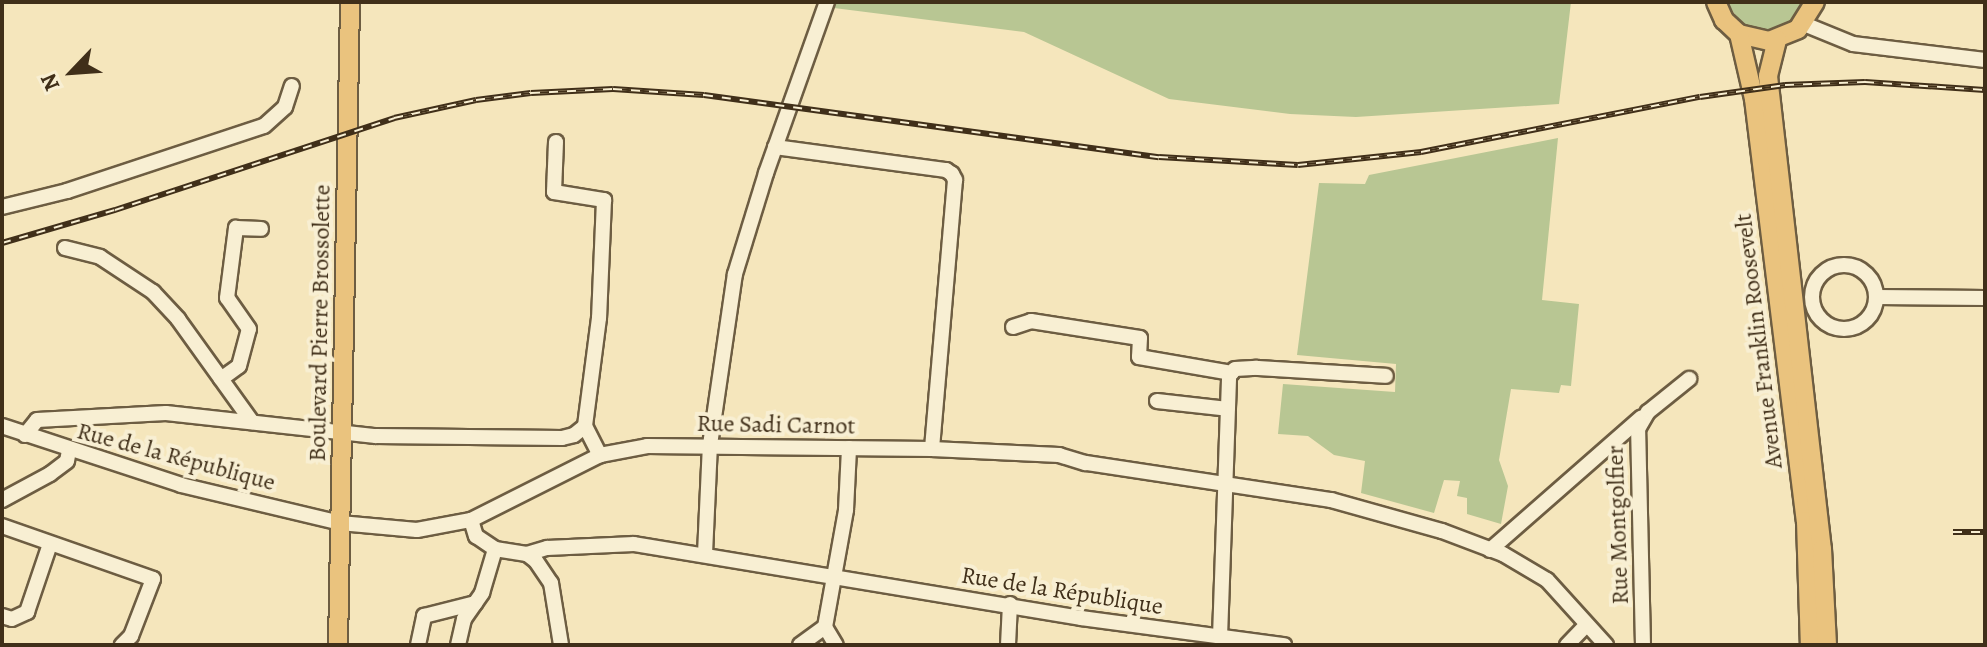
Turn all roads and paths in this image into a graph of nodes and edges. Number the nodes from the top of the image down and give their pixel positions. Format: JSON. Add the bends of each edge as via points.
{"nodes":[{"id":1,"x":350,"y":2,"type":"edge"},
{"id":2,"x":827,"y":2,"type":"edge"},
{"id":3,"x":1716,"y":2,"type":"edge"},
{"id":4,"x":1815,"y":2,"type":"edge"},
{"id":5,"x":1804,"y":24,"type":"junction"},
{"id":6,"x":1739,"y":34,"type":"junction"},
{"id":7,"x":1777,"y":40,"type":"junction"},
{"id":8,"x":1985,"y":60,"type":"edge"},
{"id":9,"x":292,"y":86,"type":"dead end"},
{"id":10,"x":556,"y":142,"type":"dead end"},
{"id":11,"x":775,"y":147,"type":"junction"},
{"id":12,"x":2,"y":207,"type":"edge"},
{"id":13,"x":261,"y":229,"type":"dead end"},
{"id":14,"x":65,"y":248,"type":"dead end"},
{"id":15,"x":1877,"y":297,"type":"junction"},
{"id":16,"x":1985,"y":298,"type":"edge"},
{"id":17,"x":1013,"y":327,"type":"dead end"},
{"id":18,"x":1232,"y":373,"type":"junction"},
{"id":19,"x":1386,"y":376,"type":"dead end"},
{"id":20,"x":221,"y":379,"type":"junction"},
{"id":21,"x":1689,"y":379,"type":"dead end"},
{"id":22,"x":1157,"y":401,"type":"dead end"},
{"id":23,"x":1228,"y":409,"type":"junction"},
{"id":24,"x":1648,"y":412,"type":"junction"},
{"id":25,"x":252,"y":422,"type":"junction"},
{"id":26,"x":2,"y":426,"type":"edge"},
{"id":27,"x":585,"y":426,"type":"junction"},
{"id":28,"x":342,"y":434,"type":"junction"},
{"id":29,"x":25,"y":435,"type":"junction"},
{"id":30,"x":710,"y":445,"type":"junction"},
{"id":31,"x":849,"y":448,"type":"junction"},
{"id":32,"x":932,"y":449,"type":"junction"},
{"id":33,"x":69,"y":451,"type":"junction"},
{"id":34,"x":600,"y":455,"type":"junction"},
{"id":35,"x":1226,"y":483,"type":"junction"},
{"id":36,"x":2,"y":500,"type":"edge"},
{"id":37,"x":471,"y":520,"type":"junction"},
{"id":38,"x":340,"y":523,"type":"junction"},
{"id":39,"x":2,"y":526,"type":"edge"},
{"id":40,"x":50,"y":544,"type":"junction"},
{"id":41,"x":495,"y":549,"type":"junction"},
{"id":42,"x":1490,"y":550,"type":"junction"},
{"id":43,"x":527,"y":554,"type":"junction"},
{"id":44,"x":705,"y":554,"type":"junction"},
{"id":45,"x":834,"y":578,"type":"junction"},
{"id":46,"x":475,"y":603,"type":"junction"},
{"id":47,"x":1010,"y":604,"type":"junction"},
{"id":48,"x":2,"y":616,"type":"edge"},
{"id":49,"x":1586,"y":625,"type":"junction"},
{"id":50,"x":825,"y":627,"type":"junction"},
{"id":51,"x":1220,"y":637,"type":"junction"},
{"id":52,"x":122,"y":645,"type":"edge"},
{"id":53,"x":338,"y":645,"type":"edge"},
{"id":54,"x":418,"y":645,"type":"edge"},
{"id":55,"x":458,"y":645,"type":"edge"},
{"id":56,"x":561,"y":645,"type":"edge"},
{"id":57,"x":800,"y":645,"type":"edge"},
{"id":58,"x":836,"y":645,"type":"edge"},
{"id":59,"x":1008,"y":645,"type":"edge"},
{"id":60,"x":1284,"y":645,"type":"edge"},
{"id":61,"x":1567,"y":645,"type":"edge"},
{"id":62,"x":1606,"y":645,"type":"edge"},
{"id":63,"x":1643,"y":645,"type":"edge"},
{"id":64,"x":1810,"y":645,"type":"edge"},
{"id":65,"x":1827,"y":645,"type":"edge"}],
"edges":[{"from":1,"to":28,"type":"main road","name":"Boulevard Pierre Brossolette"},
{"from":2,"to":11,"type":"street"},
{"from":3,"to":6,"type":"main road","via":[[1724,20]]},
{"from":4,"to":5,"type":"main road"},
{"from":5,"to":7,"type":"main road"},
{"from":5,"to":8,"type":"street","via":[[1853,44]]},
{"from":6,"to":7,"type":"main road"},
{"from":6,"to":64,"type":"main road","name":"Avenue Franklin Roosevelt","via":[[1754,99],[1806,521]]},
{"from":7,"to":65,"type":"main road","name":"Avenue Franklin Roosevelt","via":[[1768,76],[1822,549]]},
{"from":9,"to":12,"type":"street","via":[[285,107],[264,126],[39,200]]},
{"from":10,"to":27,"type":"street","via":[[554,192],[604,200],[599,318]]},
{"from":11,"to":30,"type":"street","via":[[735,274]]},
{"from":11,"to":32,"type":"street","via":[[952,174]]},
{"from":13,"to":20,"type":"street","via":[[236,228],[227,298],[249,329],[239,366]]},
{"from":14,"to":20,"type":"street","via":[[100,257],[153,292]]},
{"from":15,"to":15,"type":"street","via":[[1870,277],[1842,264],[1816,280],[1812,300],[1830,326],[1851,328],[1869,317]]},
{"from":15,"to":16,"type":"street"},
{"from":17,"to":18,"type":"street","via":[[1031,321],[1140,338],[1139,357]]},
{"from":18,"to":19,"type":"street","via":[[1257,368]]},
{"from":18,"to":23,"type":"street"},
{"from":20,"to":25,"type":"street"},
{"from":21,"to":24,"type":"street"},
{"from":22,"to":23,"type":"street"},
{"from":23,"to":35,"type":"street"},
{"from":24,"to":42,"type":"street"},
{"from":24,"to":63,"type":"street","name":"Rue Montgolfier","via":[[1636,446]]},
{"from":25,"to":28,"type":"street"},
{"from":25,"to":29,"type":"street","via":[[137,414],[37,420]]},
{"from":26,"to":29,"type":"street","name":"Rue de la République"},
{"from":27,"to":28,"type":"street","via":[[562,438]]},
{"from":27,"to":34,"type":"street"},
{"from":28,"to":38,"type":"main road","name":"Boulevard Pierre Brossolette"},
{"from":29,"to":33,"type":"street","name":"Rue de la République"},
{"from":30,"to":31,"type":"street","name":"Rue Sadi Carnot"},
{"from":30,"to":34,"type":"street","name":"Rue Sadi Carnot","via":[[647,446]]},
{"from":30,"to":44,"type":"street"},
{"from":31,"to":32,"type":"street","name":"Rue Sadi Carnot"},
{"from":31,"to":45,"type":"street","via":[[846,510]]},
{"from":32,"to":35,"type":"street","name":"Rue Sadi Carnot","via":[[1039,452]]},
{"from":33,"to":36,"type":"street","via":[[67,461],[50,474]]},
{"from":33,"to":38,"type":"street","name":"Rue de la République","via":[[181,485]]},
{"from":34,"to":37,"type":"street","name":"Rue Sadi Carnot"},
{"from":35,"to":42,"type":"street","name":"Rue Sadi Carnot","via":[[1331,500]]},
{"from":35,"to":51,"type":"street"},
{"from":37,"to":38,"type":"street","name":"Rue Sadi Carnot","via":[[417,530]]},
{"from":37,"to":41,"type":"street","via":[[476,536]]},
{"from":38,"to":53,"type":"main road","name":"Boulevard Pierre Brossolette"},
{"from":39,"to":40,"type":"street"},
{"from":40,"to":48,"type":"street","via":[[27,612],[12,619]]},
{"from":40,"to":52,"type":"street","via":[[153,579],[131,636]]},
{"from":41,"to":43,"type":"street","name":"Rue de la République"},
{"from":41,"to":46,"type":"street"},
{"from":42,"to":49,"type":"street","name":"Rue Sadi Carnot","via":[[1547,580]]},
{"from":43,"to":44,"type":"street","name":"Rue de la République","via":[[547,548],[634,544]]},
{"from":43,"to":56,"type":"street","via":[[551,583]]},
{"from":44,"to":45,"type":"street","name":"Rue de la République"},
{"from":45,"to":47,"type":"street","name":"Rue de la République"},
{"from":45,"to":50,"type":"street"},
{"from":46,"to":54,"type":"street","via":[[424,616]]},
{"from":46,"to":55,"type":"street","via":[[464,619]]},
{"from":47,"to":51,"type":"street","name":"Rue de la République"},
{"from":47,"to":59,"type":"street"},
{"from":49,"to":61,"type":"street"},
{"from":49,"to":62,"type":"street","name":"Rue Sadi Carnot"},
{"from":50,"to":57,"type":"street"},
{"from":50,"to":58,"type":"street"},
{"from":51,"to":60,"type":"street","name":"Rue de la République"}]}
